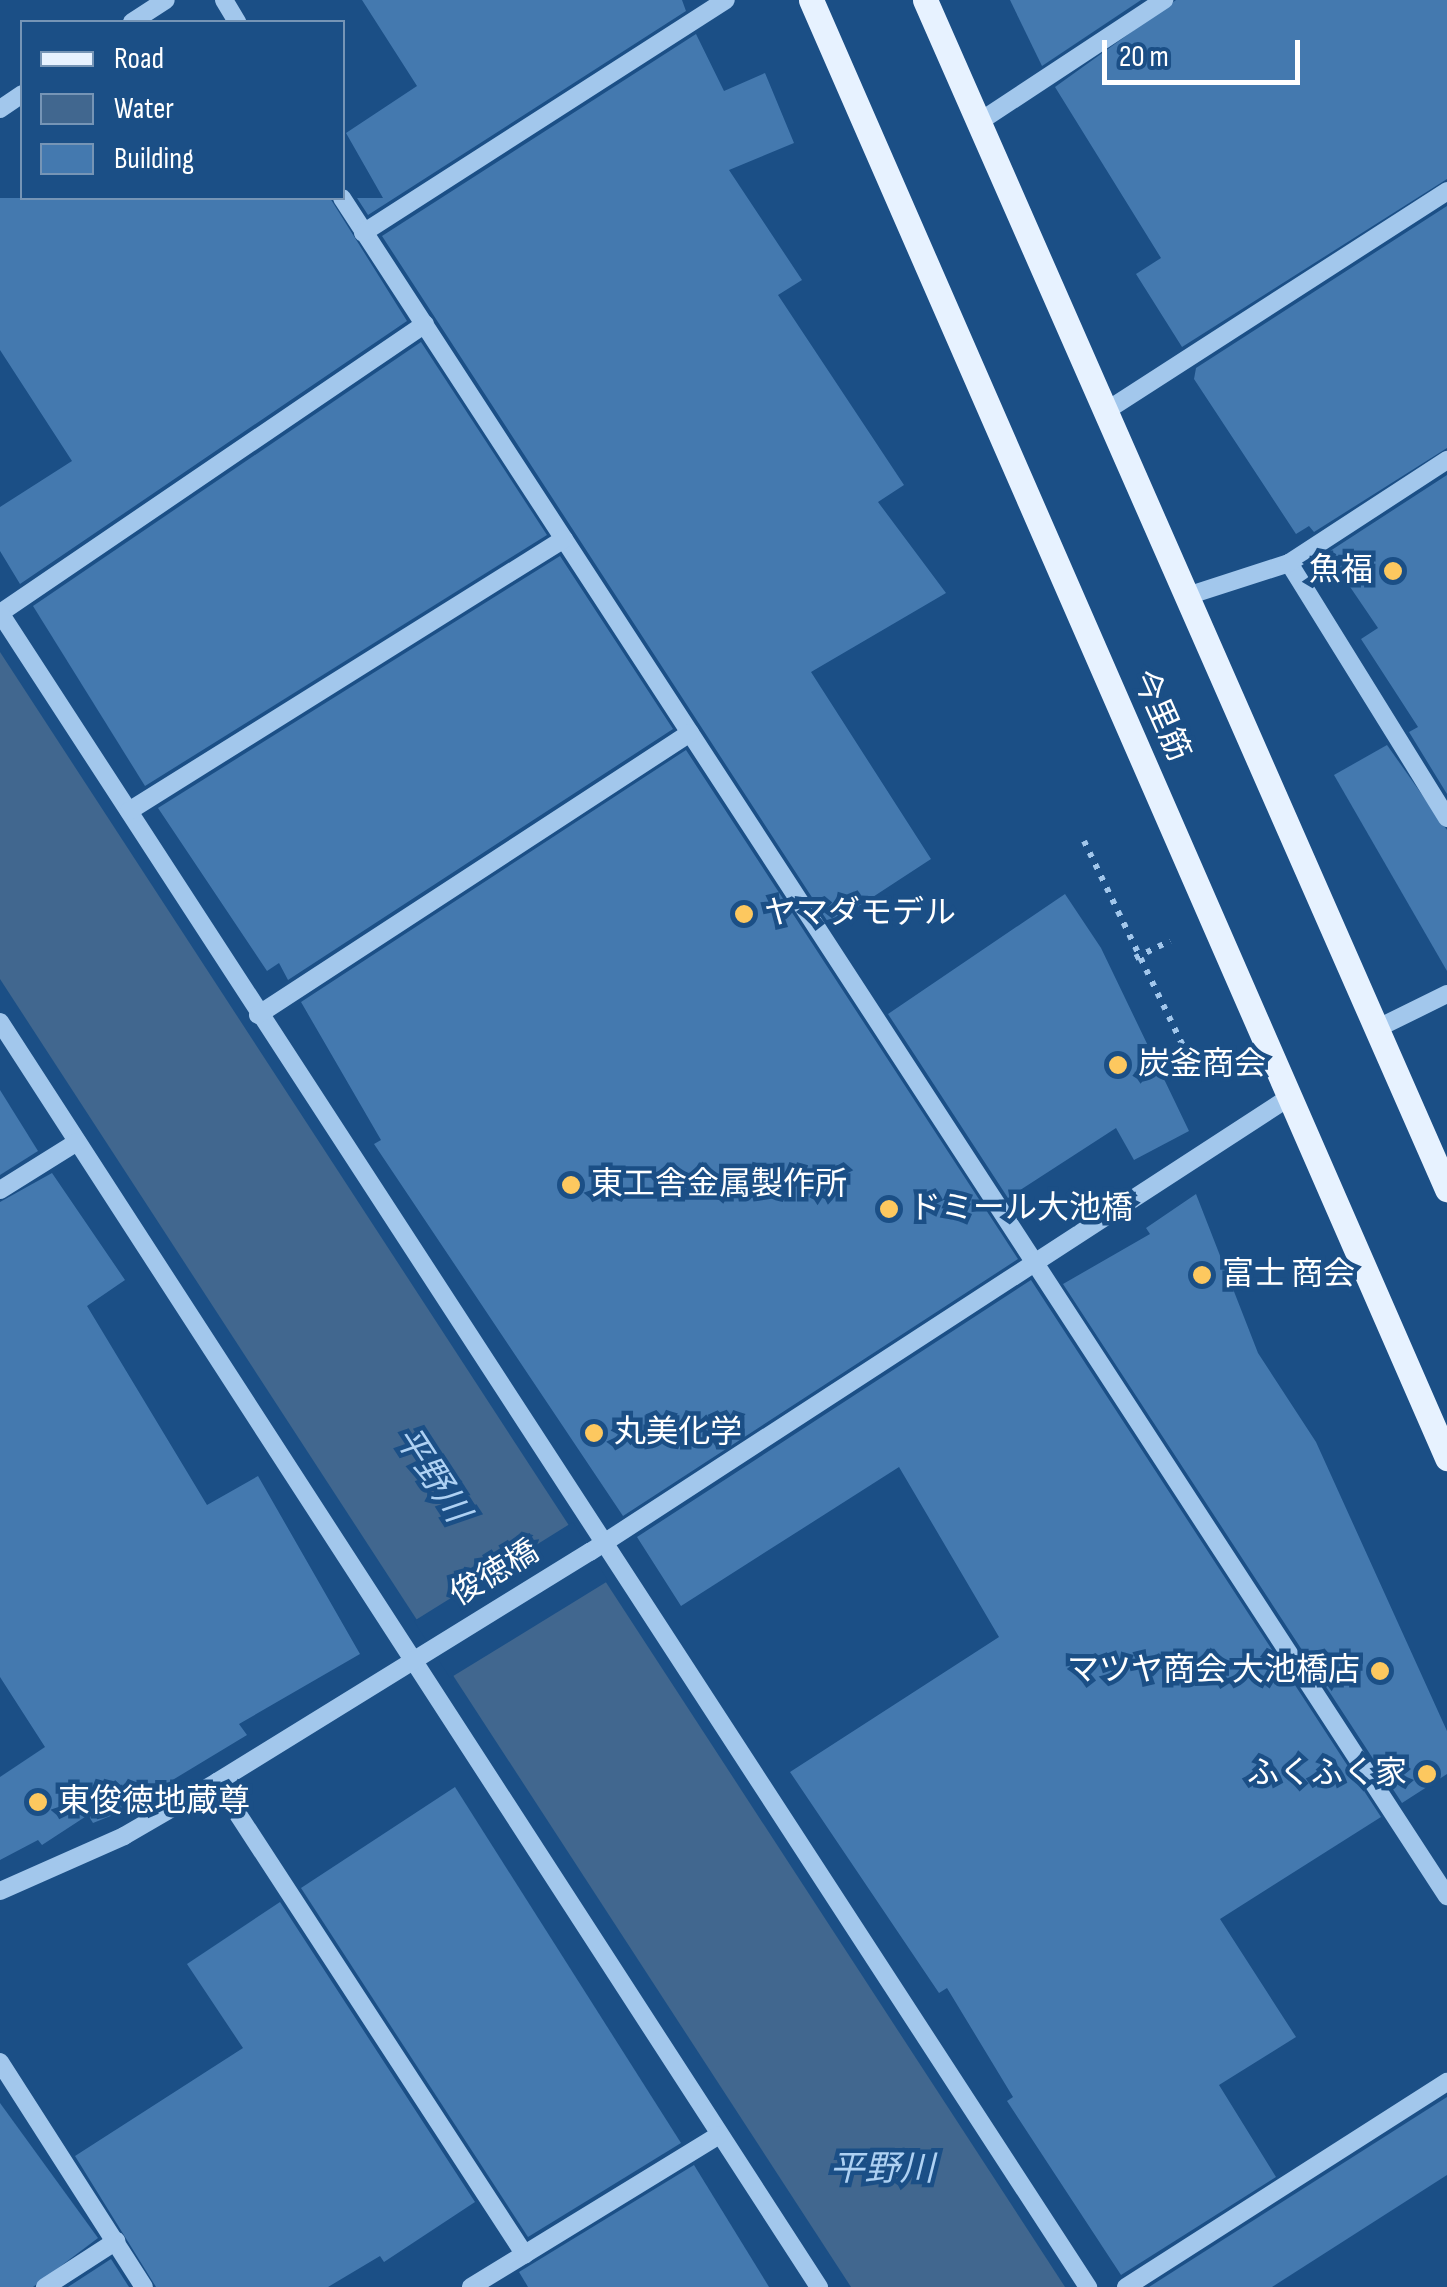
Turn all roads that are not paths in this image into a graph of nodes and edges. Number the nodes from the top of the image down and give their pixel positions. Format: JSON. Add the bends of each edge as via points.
{"nodes":[{"id":1,"x":166,"y":0,"type":"edge"},
{"id":2,"x":726,"y":0,"type":"edge"},
{"id":3,"x":812,"y":0,"type":"edge"},
{"id":4,"x":926,"y":0,"type":"edge"},
{"id":5,"x":1164,"y":0,"type":"edge"},
{"id":6,"x":135,"y":20,"type":"edge"},
{"id":7,"x":979,"y":122,"type":"junction"},
{"id":8,"x":1447,"y":191,"type":"edge"},
{"id":9,"x":343,"y":200,"type":"edge"},
{"id":10,"x":363,"y":233,"type":"junction"},
{"id":11,"x":425,"y":324,"type":"junction"},
{"id":12,"x":1106,"y":410,"type":"junction"},
{"id":13,"x":1447,"y":460,"type":"edge"},
{"id":14,"x":564,"y":539,"type":"junction"},
{"id":15,"x":1289,"y":562,"type":"junction"},
{"id":16,"x":1187,"y":596,"type":"junction"},
{"id":17,"x":690,"y":733,"type":"junction"},
{"id":18,"x":129,"y":811,"type":"junction"},
{"id":19,"x":1447,"y":818,"type":"edge"},
{"id":20,"x":1447,"y":994,"type":"edge"},
{"id":21,"x":258,"y":1015,"type":"junction"},
{"id":22,"x":0,"y":1022,"type":"edge"},
{"id":23,"x":1376,"y":1030,"type":"junction"},
{"id":24,"x":1291,"y":1096,"type":"junction"},
{"id":25,"x":77,"y":1142,"type":"junction"},
{"id":26,"x":1447,"y":1189,"type":"edge"},
{"id":27,"x":0,"y":1190,"type":"edge"},
{"id":28,"x":1037,"y":1258,"type":"junction"},
{"id":29,"x":1447,"y":1458,"type":"edge"},
{"id":30,"x":606,"y":1540,"type":"junction"},
{"id":31,"x":413,"y":1658,"type":"junction"},
{"id":32,"x":217,"y":1782,"type":"junction"},
{"id":33,"x":0,"y":1891,"type":"edge"},
{"id":34,"x":1447,"y":1896,"type":"edge"},
{"id":35,"x":0,"y":2062,"type":"edge"},
{"id":36,"x":1447,"y":2082,"type":"edge"},
{"id":37,"x":719,"y":2135,"type":"junction"},
{"id":38,"x":116,"y":2241,"type":"junction"},
{"id":39,"x":525,"y":2255,"type":"junction"},
{"id":40,"x":46,"y":2287,"type":"edge"},
{"id":41,"x":144,"y":2287,"type":"edge"},
{"id":42,"x":471,"y":2287,"type":"edge"},
{"id":43,"x":819,"y":2287,"type":"edge"},
{"id":44,"x":1088,"y":2287,"type":"edge"},
{"id":45,"x":1126,"y":2287,"type":"edge"}],
"edges":[{"from":1,"to":6,"type":"street"},
{"from":2,"to":10,"type":"street"},
{"from":3,"to":24,"type":"main road","name":"今里筋"},
{"from":4,"to":7,"type":"main road"},
{"from":5,"to":7,"type":"street"},
{"from":7,"to":12,"type":"main road"},
{"from":8,"to":12,"type":"street"},
{"from":9,"to":10,"type":"street"},
{"from":10,"to":11,"type":"street"},
{"from":11,"to":14,"type":"street"},
{"from":11,"to":18,"type":"street","via":[[0,613]]},
{"from":12,"to":16,"type":"main road"},
{"from":13,"to":15,"type":"street"},
{"from":14,"to":17,"type":"street"},
{"from":14,"to":18,"type":"street"},
{"from":15,"to":16,"type":"street"},
{"from":15,"to":19,"type":"street"},
{"from":16,"to":23,"type":"main road"},
{"from":17,"to":21,"type":"street"},
{"from":17,"to":28,"type":"street"},
{"from":18,"to":21,"type":"street"},
{"from":20,"to":23,"type":"street"},
{"from":21,"to":30,"type":"street"},
{"from":22,"to":25,"type":"street"},
{"from":23,"to":26,"type":"main road"},
{"from":24,"to":28,"type":"street","name":"俊徳橋"},
{"from":24,"to":29,"type":"main road","name":"今里筋"},
{"from":25,"to":27,"type":"street"},
{"from":25,"to":31,"type":"street"},
{"from":28,"to":30,"type":"street","name":"俊徳橋"},
{"from":28,"to":34,"type":"street"},
{"from":30,"to":31,"type":"street","name":"俊徳橋"},
{"from":30,"to":44,"type":"street"},
{"from":31,"to":32,"type":"street","name":"俊徳橋"},
{"from":31,"to":37,"type":"street"},
{"from":32,"to":33,"type":"street","name":"俊徳橋","via":[[124,1836]]},
{"from":32,"to":39,"type":"street"},
{"from":35,"to":38,"type":"street"},
{"from":36,"to":45,"type":"street"},
{"from":37,"to":39,"type":"street"},
{"from":37,"to":43,"type":"street"},
{"from":38,"to":40,"type":"street"},
{"from":38,"to":41,"type":"street"},
{"from":39,"to":42,"type":"street"}]}
